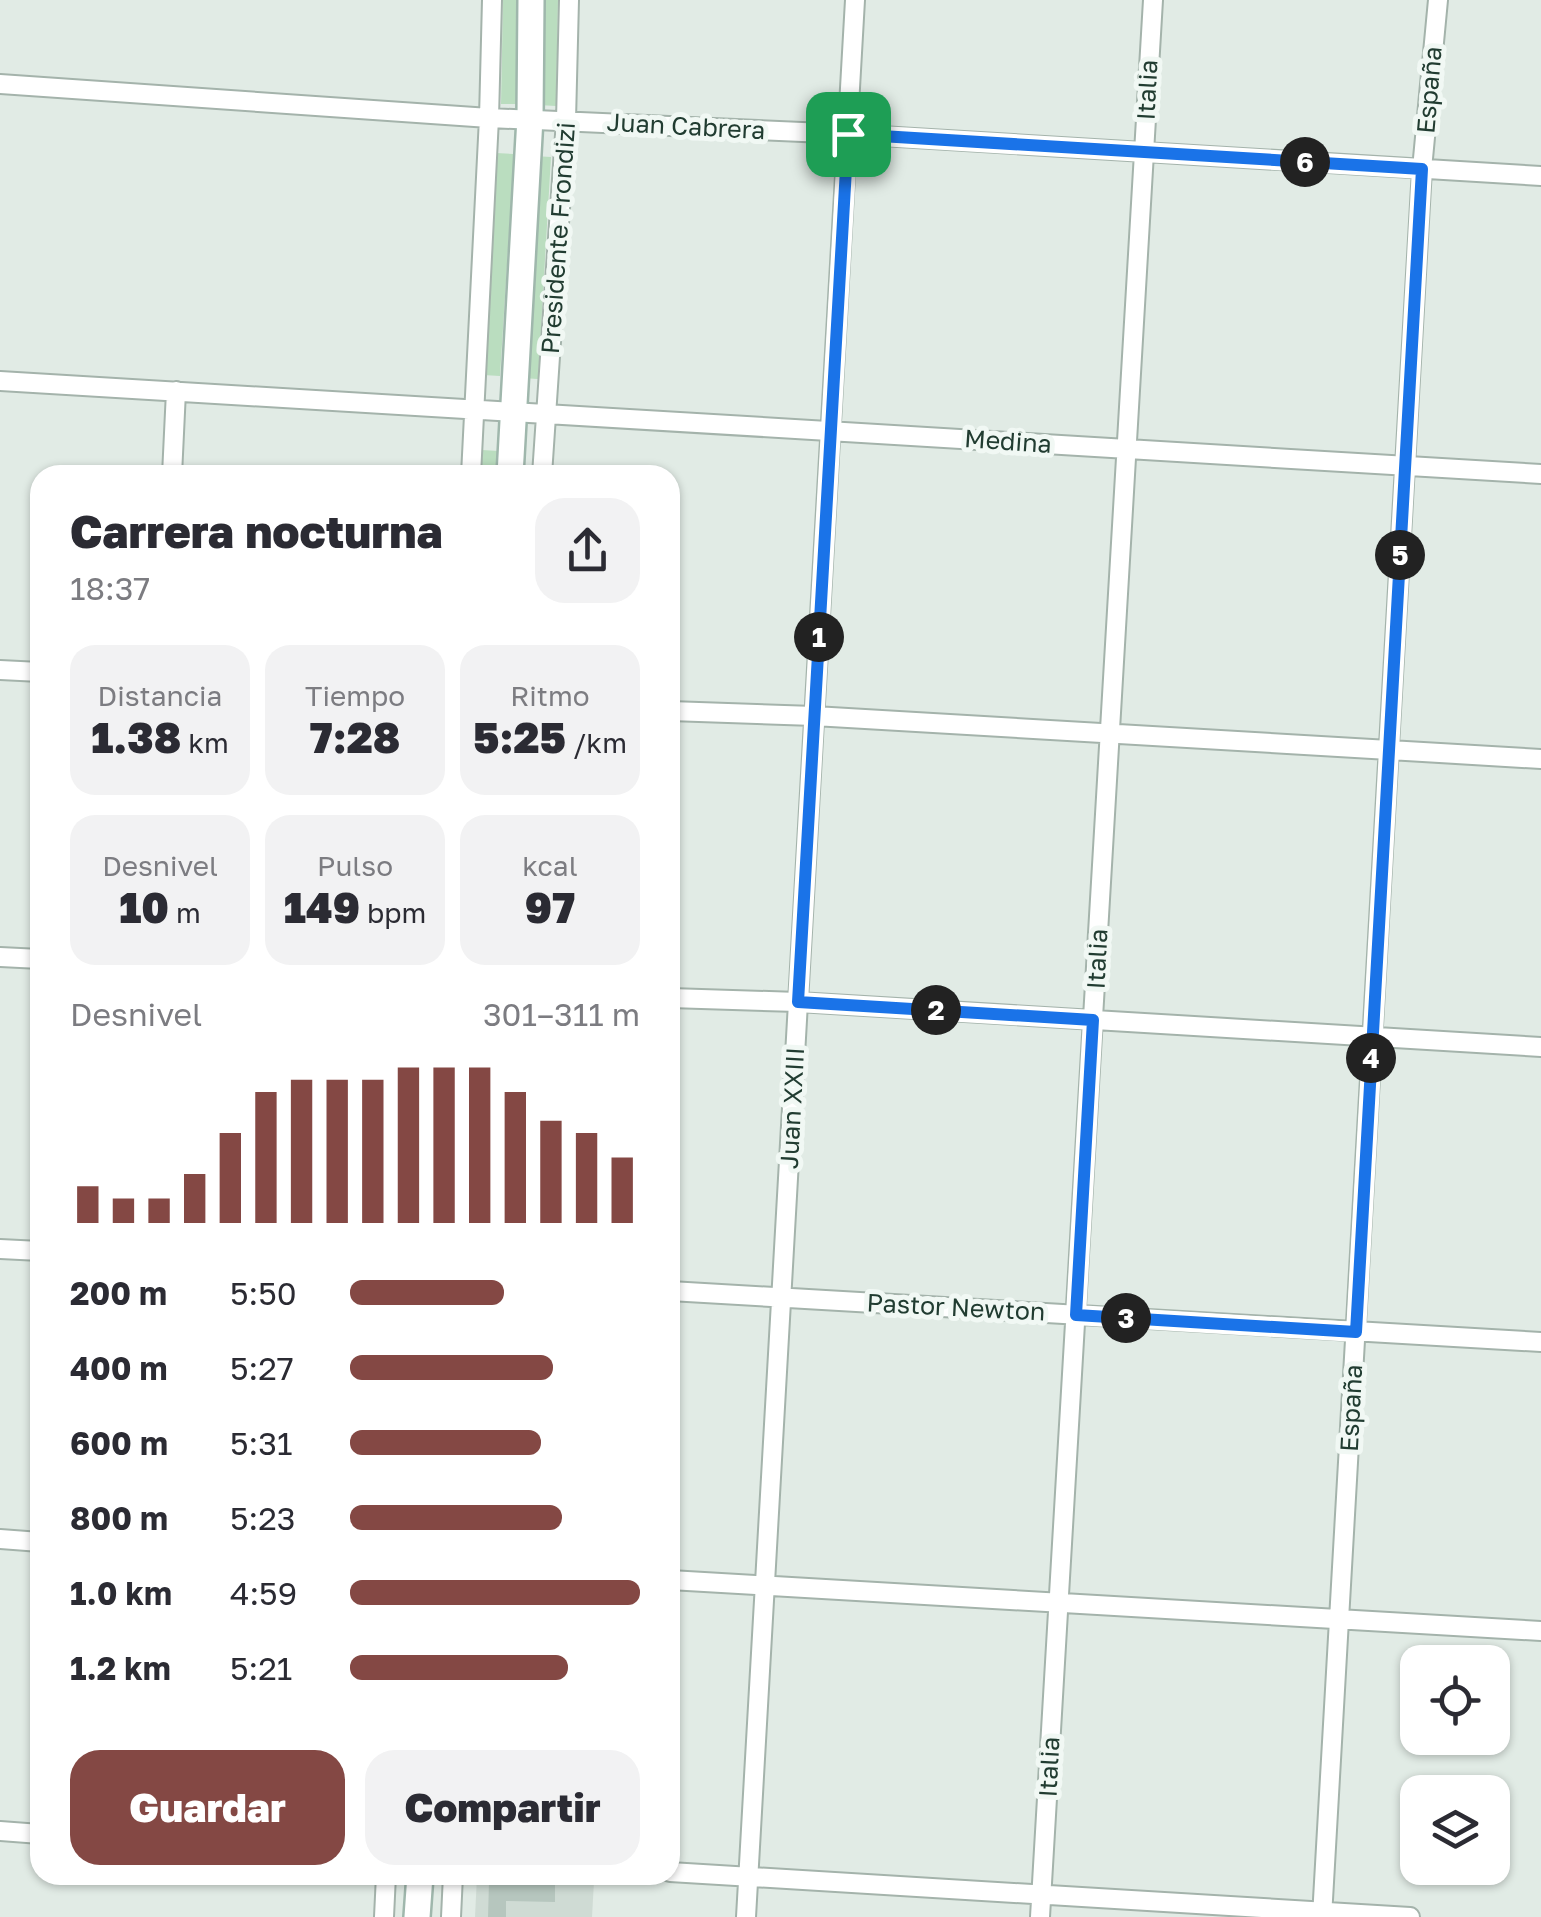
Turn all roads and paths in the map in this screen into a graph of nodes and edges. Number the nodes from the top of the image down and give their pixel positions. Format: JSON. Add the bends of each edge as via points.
{"nodes":[{"id":1,"x":492,"y":0,"type":"edge"},
{"id":2,"x":531,"y":0,"type":"edge"},
{"id":3,"x":569,"y":0,"type":"edge"},
{"id":4,"x":855,"y":0,"type":"edge"},
{"id":5,"x":1153,"y":0,"type":"edge"},
{"id":6,"x":1438,"y":0,"type":"edge"},
{"id":7,"x":0,"y":84,"type":"edge"},
{"id":8,"x":489,"y":118,"type":"junction"},
{"id":9,"x":530,"y":118,"type":"junction"},
{"id":10,"x":566,"y":120,"type":"junction"},
{"id":11,"x":848,"y":134,"type":"junction"},
{"id":12,"x":1144,"y":152,"type":"junction"},
{"id":13,"x":1422,"y":169,"type":"junction"},
{"id":14,"x":1541,"y":176,"type":"edge"},
{"id":15,"x":0,"y":381,"type":"edge"},
{"id":16,"x":176,"y":391,"type":"junction"},
{"id":17,"x":474,"y":409,"type":"junction"},
{"id":18,"x":514,"y":412,"type":"junction"},
{"id":19,"x":546,"y":413,"type":"junction"},
{"id":20,"x":831,"y":430,"type":"junction"},
{"id":21,"x":1126,"y":448,"type":"junction"},
{"id":22,"x":172,"y":465,"type":"edge"},
{"id":23,"x":471,"y":465,"type":"edge"},
{"id":24,"x":511,"y":465,"type":"edge"},
{"id":25,"x":543,"y":465,"type":"edge"},
{"id":26,"x":1405,"y":466,"type":"junction"},
{"id":27,"x":1541,"y":474,"type":"edge"},
{"id":28,"x":0,"y":670,"type":"edge"},
{"id":29,"x":30,"y":672,"type":"edge"},
{"id":30,"x":680,"y":710,"type":"edge"},
{"id":31,"x":814,"y":716,"type":"junction"},
{"id":32,"x":1110,"y":734,"type":"junction"},
{"id":33,"x":1389,"y":751,"type":"junction"},
{"id":34,"x":1541,"y":759,"type":"edge"},
{"id":35,"x":0,"y":957,"type":"edge"},
{"id":36,"x":30,"y":959,"type":"edge"},
{"id":37,"x":680,"y":998,"type":"edge"},
{"id":38,"x":798,"y":1002,"type":"junction"},
{"id":39,"x":1093,"y":1020,"type":"junction"},
{"id":40,"x":1372,"y":1037,"type":"junction"},
{"id":41,"x":1541,"y":1046,"type":"edge"},
{"id":42,"x":0,"y":1249,"type":"edge"},
{"id":43,"x":30,"y":1251,"type":"edge"},
{"id":44,"x":680,"y":1292,"type":"edge"},
{"id":45,"x":781,"y":1297,"type":"junction"},
{"id":46,"x":1076,"y":1315,"type":"junction"},
{"id":47,"x":1356,"y":1332,"type":"junction"},
{"id":48,"x":1541,"y":1342,"type":"edge"},
{"id":49,"x":0,"y":1540,"type":"edge"},
{"id":50,"x":30,"y":1542,"type":"edge"},
{"id":51,"x":680,"y":1580,"type":"edge"},
{"id":52,"x":765,"y":1584,"type":"junction"},
{"id":53,"x":1059,"y":1602,"type":"junction"},
{"id":54,"x":1339,"y":1620,"type":"junction"},
{"id":55,"x":1541,"y":1630,"type":"edge"},
{"id":56,"x":0,"y":1832,"type":"edge"},
{"id":57,"x":30,"y":1834,"type":"edge"},
{"id":58,"x":680,"y":1873,"type":"edge"},
{"id":59,"x":748,"y":1877,"type":"junction"},
{"id":60,"x":386,"y":1885,"type":"edge"},
{"id":61,"x":419,"y":1885,"type":"edge"},
{"id":62,"x":453,"y":1885,"type":"edge"},
{"id":63,"x":1042,"y":1895,"type":"junction"},
{"id":64,"x":1322,"y":1915,"type":"edge"},
{"id":65,"x":384,"y":1917,"type":"edge"},
{"id":66,"x":417,"y":1917,"type":"edge"},
{"id":67,"x":451,"y":1917,"type":"edge"},
{"id":68,"x":746,"y":1917,"type":"edge"},
{"id":69,"x":1040,"y":1917,"type":"edge"},
{"id":70,"x":1410,"y":1917,"type":"edge"}],
"edges":[{"from":1,"to":8,"type":"street"},
{"from":2,"to":9,"type":"main road","name":"Presidente Frondizi"},
{"from":3,"to":10,"type":"street","name":"Presidente Frondizi"},
{"from":4,"to":11,"type":"street","name":"Juan XXIII"},
{"from":5,"to":12,"type":"street","name":"Italia"},
{"from":6,"to":13,"type":"street","name":"España"},
{"from":7,"to":8,"type":"street","name":"Juan Cabrera"},
{"from":8,"to":9,"type":"street","name":"Juan Cabrera"},
{"from":8,"to":17,"type":"street"},
{"from":9,"to":10,"type":"street","name":"Juan Cabrera"},
{"from":9,"to":18,"type":"main road","name":"Presidente Frondizi"},
{"from":10,"to":11,"type":"street","name":"Juan Cabrera"},
{"from":10,"to":19,"type":"street","name":"Presidente Frondizi"},
{"from":11,"to":12,"type":"street","name":"Juan Cabrera"},
{"from":11,"to":20,"type":"street","name":"Juan XXIII"},
{"from":12,"to":13,"type":"street","name":"Juan Cabrera"},
{"from":12,"to":21,"type":"street","name":"Italia"},
{"from":13,"to":14,"type":"street","name":"Juan Cabrera"},
{"from":13,"to":26,"type":"street","name":"España"},
{"from":15,"to":16,"type":"street","name":"Medina"},
{"from":16,"to":17,"type":"street","name":"Medina"},
{"from":16,"to":22,"type":"street"},
{"from":17,"to":18,"type":"street","name":"Medina"},
{"from":17,"to":23,"type":"street"},
{"from":18,"to":19,"type":"street","name":"Medina"},
{"from":18,"to":24,"type":"main road","name":"Presidente Frondizi"},
{"from":19,"to":20,"type":"street","name":"Medina"},
{"from":19,"to":25,"type":"street","name":"Presidente Frondizi"},
{"from":20,"to":21,"type":"street","name":"Medina"},
{"from":20,"to":31,"type":"street","name":"Juan XXIII"},
{"from":21,"to":26,"type":"street","name":"Medina"},
{"from":21,"to":32,"type":"street","name":"Italia"},
{"from":26,"to":27,"type":"street","name":"Medina"},
{"from":26,"to":33,"type":"street","name":"España"},
{"from":28,"to":29,"type":"street"},
{"from":30,"to":31,"type":"street"},
{"from":31,"to":32,"type":"street"},
{"from":31,"to":38,"type":"street","name":"Juan XXIII"},
{"from":32,"to":33,"type":"street"},
{"from":32,"to":39,"type":"street","name":"Italia"},
{"from":33,"to":34,"type":"street"},
{"from":33,"to":40,"type":"street","name":"España"},
{"from":35,"to":36,"type":"street"},
{"from":37,"to":38,"type":"street"},
{"from":38,"to":39,"type":"street"},
{"from":38,"to":45,"type":"street","name":"Juan XXIII"},
{"from":39,"to":40,"type":"street"},
{"from":39,"to":46,"type":"street","name":"Italia"},
{"from":40,"to":41,"type":"street"},
{"from":40,"to":47,"type":"street","name":"España"},
{"from":42,"to":43,"type":"street"},
{"from":44,"to":45,"type":"street","name":"Pastor Newton"},
{"from":45,"to":46,"type":"street","name":"Pastor Newton"},
{"from":45,"to":52,"type":"street","name":"Juan XXIII"},
{"from":46,"to":47,"type":"street","name":"Pastor Newton"},
{"from":46,"to":53,"type":"street","name":"Italia"},
{"from":47,"to":48,"type":"street","name":"Pastor Newton"},
{"from":47,"to":54,"type":"street","name":"España"},
{"from":49,"to":50,"type":"street"},
{"from":51,"to":52,"type":"street"},
{"from":52,"to":53,"type":"street"},
{"from":52,"to":59,"type":"street","name":"Juan XXIII"},
{"from":53,"to":54,"type":"street"},
{"from":53,"to":63,"type":"street","name":"Italia"},
{"from":54,"to":55,"type":"street"},
{"from":54,"to":64,"type":"street","name":"España"},
{"from":56,"to":57,"type":"street"},
{"from":58,"to":59,"type":"street"},
{"from":59,"to":63,"type":"street"},
{"from":59,"to":68,"type":"street","name":"Juan XXIII"},
{"from":60,"to":65,"type":"street"},
{"from":61,"to":66,"type":"main road"},
{"from":62,"to":67,"type":"street"},
{"from":63,"to":64,"type":"street"},
{"from":63,"to":69,"type":"street","name":"Italia"},
{"from":64,"to":70,"type":"street"}]}
